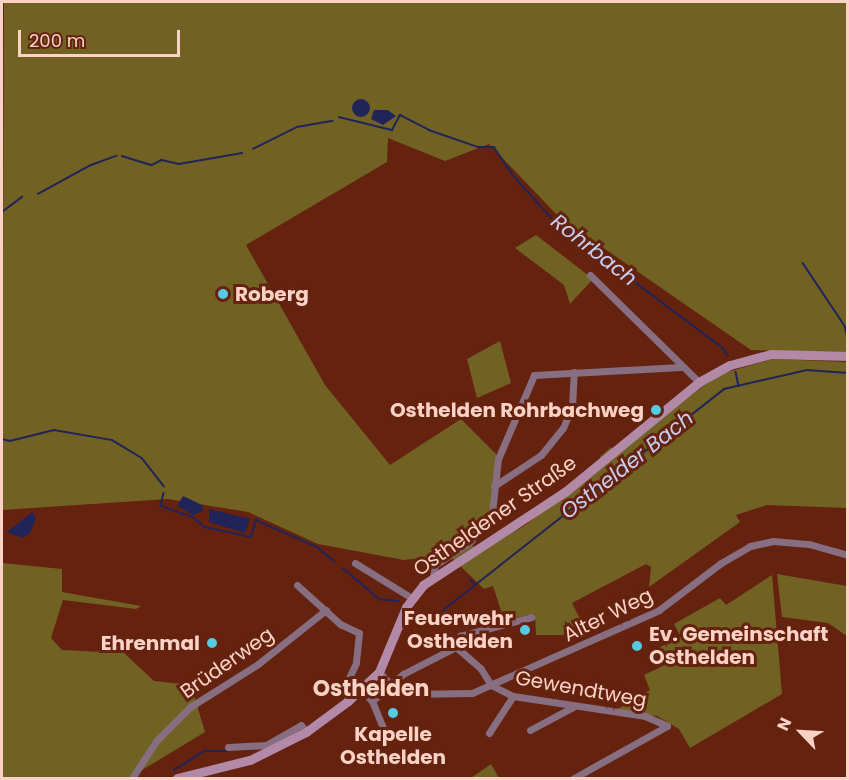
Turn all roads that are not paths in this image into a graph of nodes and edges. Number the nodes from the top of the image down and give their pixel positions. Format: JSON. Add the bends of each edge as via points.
{"nodes":[{"id":1,"x":590,"y":275,"type":"dead end"},
{"id":2,"x":848,"y":356,"type":"edge"},
{"id":3,"x":681,"y":367,"type":"junction"},
{"id":4,"x":574,"y":372,"type":"junction"},
{"id":5,"x":699,"y":381,"type":"junction"},
{"id":6,"x":494,"y":486,"type":"junction"},
{"id":7,"x":848,"y":555,"type":"edge"},
{"id":8,"x":355,"y":563,"type":"dead end"},
{"id":9,"x":433,"y":576,"type":"junction"},
{"id":10,"x":297,"y":585,"type":"dead end"},
{"id":11,"x":412,"y":598,"type":"junction"},
{"id":12,"x":326,"y":610,"type":"junction"},
{"id":13,"x":532,"y":617,"type":"dead end"},
{"id":14,"x":456,"y":647,"type":"junction"},
{"id":15,"x":379,"y":672,"type":"junction"},
{"id":16,"x":490,"y":685,"type":"junction"},
{"id":17,"x":392,"y":686,"type":"junction"},
{"id":18,"x":362,"y":690,"type":"junction"},
{"id":19,"x":513,"y":696,"type":"junction"},
{"id":20,"x":348,"y":701,"type":"junction"},
{"id":21,"x":372,"y":701,"type":"junction"},
{"id":22,"x":573,"y":707,"type":"junction"},
{"id":23,"x":530,"y":730,"type":"dead end"},
{"id":24,"x":306,"y":732,"type":"junction"},
{"id":25,"x":489,"y":733,"type":"dead end"},
{"id":26,"x":388,"y":740,"type":"dead end"},
{"id":27,"x":228,"y":747,"type":"dead end"},
{"id":28,"x":132,"y":778,"type":"edge"},
{"id":29,"x":177,"y":778,"type":"edge"},
{"id":30,"x":574,"y":778,"type":"edge"}],
"edges":[{"from":1,"to":3,"type":"street"},
{"from":2,"to":5,"type":"main road","name":"Ostheldener Straße","via":[[771,354],[730,365]]},
{"from":3,"to":4,"type":"street"},
{"from":3,"to":5,"type":"street"},
{"from":4,"to":6,"type":"street","via":[[572,407],[563,428],[540,455]]},
{"from":4,"to":6,"type":"street","via":[[534,375],[498,459]]},
{"from":5,"to":9,"type":"main road","name":"Ostheldener Straße","via":[[566,491]]},
{"from":6,"to":9,"type":"street","via":[[492,513],[487,523],[471,541],[435,565]]},
{"from":7,"to":16,"type":"street","name":"Alter Weg","via":[[809,544],[772,541],[750,546],[722,562],[659,610]]},
{"from":8,"to":11,"type":"street"},
{"from":9,"to":11,"type":"main road","name":"Ostheldener Straße"},
{"from":10,"to":12,"type":"street"},
{"from":11,"to":15,"type":"main road","name":"Ostheldener Straße"},
{"from":12,"to":20,"type":"street","via":[[340,624],[359,633],[356,663],[345,687]]},
{"from":12,"to":28,"type":"street","name":"Brüderweg","via":[[258,664],[190,707],[157,740]]},
{"from":13,"to":14,"type":"street","via":[[460,636]]},
{"from":14,"to":16,"type":"street","via":[[481,669]]},
{"from":14,"to":17,"type":"street","via":[[403,674]]},
{"from":15,"to":17,"type":"street"},
{"from":15,"to":18,"type":"main road","name":"Ostheldener Straße"},
{"from":16,"to":17,"type":"street","name":"Alter Weg","via":[[461,694],[407,694]]},
{"from":16,"to":19,"type":"street","name":"Gewendtweg"},
{"from":17,"to":21,"type":"street"},
{"from":18,"to":20,"type":"main road","name":"Ostheldener Straße"},
{"from":18,"to":21,"type":"street"},
{"from":19,"to":22,"type":"street","name":"Gewendtweg"},
{"from":19,"to":25,"type":"street"},
{"from":20,"to":24,"type":"main road","name":"Ostheldener Straße"},
{"from":21,"to":26,"type":"street"},
{"from":22,"to":23,"type":"street"},
{"from":22,"to":30,"type":"street","name":"Gewendtweg","via":[[645,716],[667,726]]},
{"from":24,"to":27,"type":"street","name":"Ostheldener Straße","via":[[301,725],[266,745]]},
{"from":24,"to":29,"type":"main road","name":"Ostheldener Straße","via":[[250,760]]}]}
